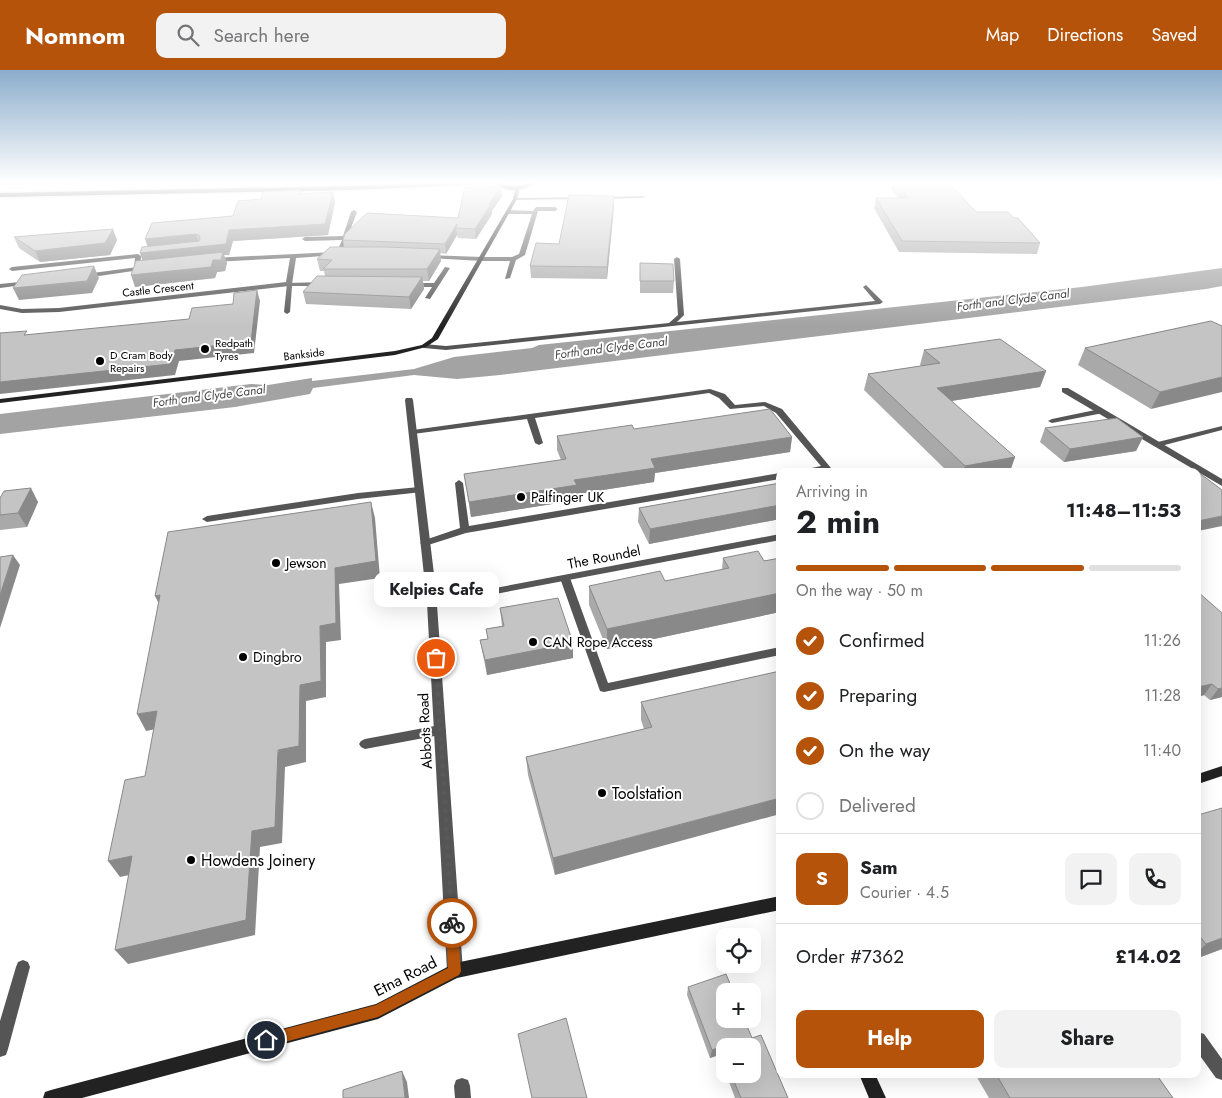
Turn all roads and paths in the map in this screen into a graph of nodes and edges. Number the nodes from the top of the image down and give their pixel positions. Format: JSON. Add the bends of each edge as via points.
{"nodes":[{"id":1,"x":348,"y":230,"type":"edge"},
{"id":2,"x":498,"y":230,"type":"edge"},
{"id":3,"x":530,"y":230,"type":"edge"},
{"id":4,"x":345,"y":238,"type":"junction"},
{"id":5,"x":305,"y":239,"type":"edge"},
{"id":6,"x":339,"y":254,"type":"junction"},
{"id":7,"x":348,"y":254,"type":"edge"},
{"id":8,"x":147,"y":255,"type":"edge"},
{"id":9,"x":293,"y":255,"type":"junction"},
{"id":10,"x":138,"y":256,"type":"junction"},
{"id":11,"x":424,"y":256,"type":"edge"},
{"id":12,"x":482,"y":259,"type":"junction"},
{"id":13,"x":513,"y":259,"type":"junction"},
{"id":14,"x":677,"y":259,"type":"dead end"},
{"id":15,"x":208,"y":261,"type":"edge"},
{"id":16,"x":151,"y":268,"type":"edge"},
{"id":17,"x":447,"y":268,"type":"dead end"},
{"id":18,"x":12,"y":269,"type":"dead end"},
{"id":19,"x":137,"y":270,"type":"junction"},
{"id":20,"x":81,"y":277,"type":"edge"},
{"id":21,"x":507,"y":278,"type":"dead end"},
{"id":22,"x":34,"y":283,"type":"edge"},
{"id":23,"x":289,"y":284,"type":"junction"},
{"id":24,"x":331,"y":284,"type":"edge"},
{"id":25,"x":407,"y":285,"type":"edge"},
{"id":26,"x":436,"y":285,"type":"junction"},
{"id":27,"x":3,"y":286,"type":"edge"},
{"id":28,"x":866,"y":287,"type":"dead end"},
{"id":29,"x":0,"y":293,"type":"edge"},
{"id":30,"x":428,"y":298,"type":"dead end"},
{"id":31,"x":0,"y":307,"type":"edge"},
{"id":32,"x":288,"y":312,"type":"dead end"},
{"id":33,"x":672,"y":325,"type":"junction"},
{"id":34,"x":424,"y":346,"type":"junction"},
{"id":35,"x":1065,"y":390,"type":"dead end"},
{"id":36,"x":409,"y":400,"type":"dead end"},
{"id":37,"x":0,"y":401,"type":"edge"},
{"id":38,"x":1100,"y":411,"type":"junction"},
{"id":39,"x":530,"y":415,"type":"junction"},
{"id":40,"x":1052,"y":421,"type":"dead end"},
{"id":41,"x":1222,"y":428,"type":"edge"},
{"id":42,"x":413,"y":432,"type":"junction"},
{"id":43,"x":539,"y":443,"type":"dead end"},
{"id":44,"x":1157,"y":445,"type":"junction"},
{"id":45,"x":827,"y":468,"type":"edge"},
{"id":46,"x":1195,"y":468,"type":"edge"},
{"id":47,"x":1201,"y":471,"type":"edge"},
{"id":48,"x":776,"y":477,"type":"edge"},
{"id":49,"x":459,"y":483,"type":"dead end"},
{"id":50,"x":1222,"y":484,"type":"edge"},
{"id":51,"x":419,"y":490,"type":"junction"},
{"id":52,"x":207,"y":519,"type":"dead end"},
{"id":53,"x":465,"y":530,"type":"junction"},
{"id":54,"x":776,"y":538,"type":"edge"},
{"id":55,"x":425,"y":543,"type":"junction"},
{"id":56,"x":565,"y":578,"type":"junction"},
{"id":57,"x":432,"y":603,"type":"junction"},
{"id":58,"x":776,"y":652,"type":"edge"},
{"id":59,"x":440,"y":730,"type":"junction"},
{"id":60,"x":365,"y":744,"type":"dead end"},
{"id":61,"x":1222,"y":771,"type":"edge"},
{"id":62,"x":1201,"y":778,"type":"edge"},
{"id":63,"x":776,"y":904,"type":"edge"},
{"id":64,"x":23,"y":967,"type":"dead end"},
{"id":65,"x":455,"y":971,"type":"junction"},
{"id":66,"x":1201,"y":1044,"type":"edge"},
{"id":67,"x":0,"y":1049,"type":"edge"},
{"id":68,"x":1222,"y":1072,"type":"edge"},
{"id":69,"x":870,"y":1078,"type":"edge"},
{"id":70,"x":51,"y":1098,"type":"edge"},
{"id":71,"x":878,"y":1098,"type":"edge"}],
"edges":[{"from":1,"to":4,"type":"street"},
{"from":2,"to":12,"type":"street"},
{"from":3,"to":13,"type":"street","via":[[522,255]]},
{"from":4,"to":5,"type":"street"},
{"from":4,"to":6,"type":"street"},
{"from":6,"to":7,"type":"street"},
{"from":6,"to":9,"type":"street"},
{"from":8,"to":10,"type":"street"},
{"from":9,"to":15,"type":"street"},
{"from":9,"to":23,"type":"street"},
{"from":10,"to":18,"type":"street"},
{"from":10,"to":19,"type":"street"},
{"from":11,"to":12,"type":"street"},
{"from":12,"to":13,"type":"street"},
{"from":12,"to":34,"type":"street","via":[[434,339]]},
{"from":13,"to":21,"type":"street"},
{"from":14,"to":33,"type":"street","via":[[681,315]]},
{"from":16,"to":19,"type":"street"},
{"from":17,"to":26,"type":"street"},
{"from":19,"to":20,"type":"street"},
{"from":22,"to":27,"type":"street"},
{"from":23,"to":24,"type":"street","name":"Castle Crescent"},
{"from":23,"to":31,"type":"street","name":"Castle Crescent","via":[[59,310],[28,312]]},
{"from":23,"to":32,"type":"street"},
{"from":25,"to":26,"type":"street"},
{"from":26,"to":30,"type":"street"},
{"from":27,"to":29,"type":"street"},
{"from":28,"to":33,"type":"street","via":[[880,302]]},
{"from":33,"to":34,"type":"street","via":[[446,348]]},
{"from":34,"to":37,"type":"street","name":"Bankside","via":[[395,353]]},
{"from":35,"to":38,"type":"street"},
{"from":36,"to":42,"type":"street","name":"Abbots Road"},
{"from":38,"to":40,"type":"street"},
{"from":38,"to":44,"type":"street"},
{"from":39,"to":42,"type":"street"},
{"from":39,"to":43,"type":"street"},
{"from":39,"to":45,"type":"street","via":[[710,391],[722,396],[733,407],[765,404],[780,411]]},
{"from":41,"to":44,"type":"street"},
{"from":42,"to":51,"type":"street","name":"Abbots Road"},
{"from":44,"to":46,"type":"street"},
{"from":47,"to":50,"type":"street"},
{"from":48,"to":53,"type":"street"},
{"from":49,"to":53,"type":"street"},
{"from":51,"to":52,"type":"street"},
{"from":51,"to":55,"type":"street","name":"Abbots Road"},
{"from":53,"to":55,"type":"street"},
{"from":54,"to":56,"type":"street","name":"The Roundel"},
{"from":55,"to":57,"type":"street","name":"Abbots Road"},
{"from":56,"to":57,"type":"street","name":"The Roundel"},
{"from":56,"to":58,"type":"street","via":[[604,688]]},
{"from":57,"to":59,"type":"street","name":"Abbots Road"},
{"from":59,"to":60,"type":"street"},
{"from":59,"to":65,"type":"street","name":"Abbots Road"},
{"from":61,"to":62,"type":"street"},
{"from":63,"to":65,"type":"street","name":"Etna Road"},
{"from":64,"to":67,"type":"street"},
{"from":65,"to":70,"type":"street","name":"Etna Road","via":[[378,1011]]},
{"from":66,"to":68,"type":"street"},
{"from":69,"to":71,"type":"street"}]}
